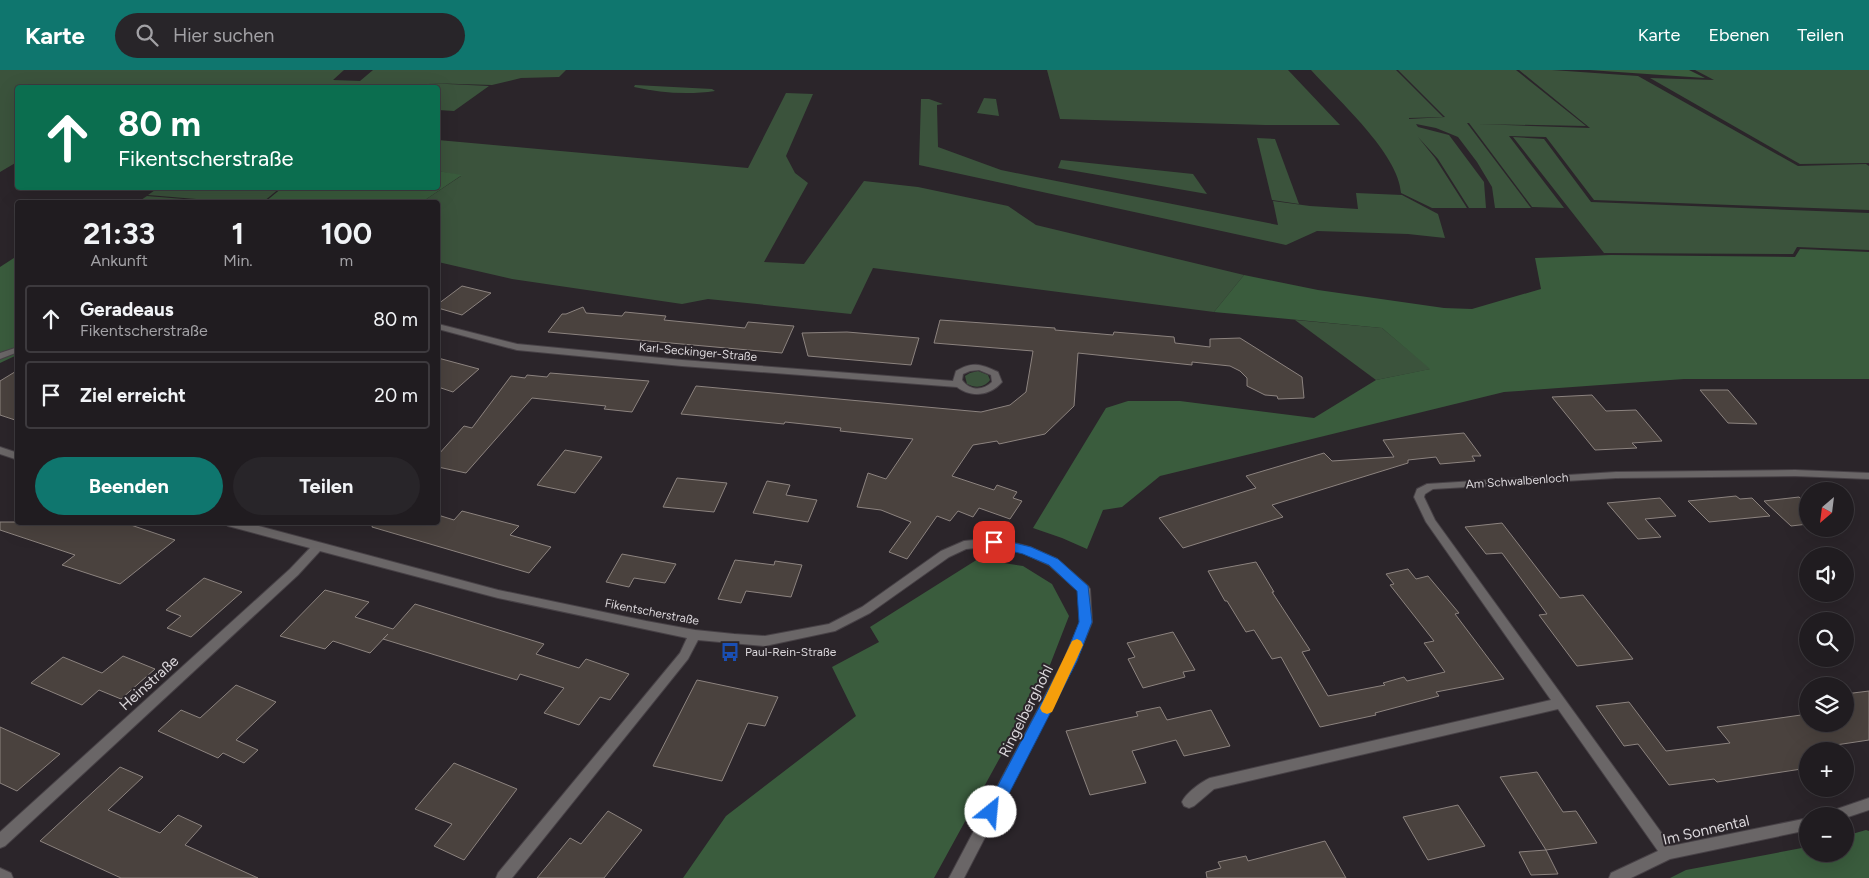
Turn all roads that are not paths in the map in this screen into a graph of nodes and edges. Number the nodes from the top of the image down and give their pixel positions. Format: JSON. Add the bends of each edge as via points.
{"nodes":[{"id":1,"x":440,"y":328,"type":"edge"},
{"id":2,"x":15,"y":350,"type":"edge"},
{"id":3,"x":0,"y":356,"type":"edge"},
{"id":4,"x":959,"y":384,"type":"dead end"},
{"id":5,"x":0,"y":450,"type":"edge"},
{"id":6,"x":15,"y":456,"type":"edge"},
{"id":7,"x":1869,"y":476,"type":"edge"},
{"id":8,"x":239,"y":525,"type":"edge"},
{"id":9,"x":318,"y":547,"type":"junction"},
{"id":10,"x":1053,"y":562,"type":"joint"},
{"id":11,"x":695,"y":635,"type":"junction"},
{"id":12,"x":1559,"y":703,"type":"junction"},
{"id":13,"x":1189,"y":802,"type":"dead end"},
{"id":14,"x":1869,"y":804,"type":"edge"},
{"id":15,"x":1854,"y":809,"type":"edge"},
{"id":16,"x":1799,"y":826,"type":"edge"},
{"id":17,"x":0,"y":841,"type":"edge"},
{"id":18,"x":1668,"y":853,"type":"junction"},
{"id":19,"x":0,"y":875,"type":"edge"},
{"id":20,"x":6,"y":878,"type":"edge"},
{"id":21,"x":503,"y":878,"type":"edge"},
{"id":22,"x":956,"y":878,"type":"edge"},
{"id":23,"x":1616,"y":878,"type":"edge"}],
"edges":[{"from":1,"to":4,"type":"street","name":"Karl-Seckinger-Straße","via":[[517,347]]},
{"from":2,"to":3,"type":"street"},
{"from":5,"to":6,"type":"street"},
{"from":7,"to":12,"type":"street","name":"Am Schwalbenloch","via":[[1616,474],[1426,488],[1420,497],[1431,522]]},
{"from":8,"to":9,"type":"street","name":"Fikentscherstraße"},
{"from":9,"to":11,"type":"street","name":"Fikentscherstraße","via":[[498,594]]},
{"from":9,"to":17,"type":"street","name":"Heinstraße"},
{"from":10,"to":11,"type":"street","name":"Fikentscherstraße","via":[[1026,550],[994,542],[964,545],[944,554],[866,610],[831,628],[765,641]]},
{"from":10,"to":22,"type":"street","name":"Ringelberghohl","via":[[1084,589],[1086,622],[1045,712]]},
{"from":11,"to":21,"type":"street","via":[[684,656]]},
{"from":12,"to":13,"type":"street","via":[[1210,784]]},
{"from":12,"to":18,"type":"street","name":"Am Schwalbenloch"},
{"from":14,"to":15,"type":"street"},
{"from":16,"to":18,"type":"street","name":"Im Sonnental"},
{"from":18,"to":23,"type":"street","name":"Im Sonnental"},
{"from":19,"to":20,"type":"street"}]}
